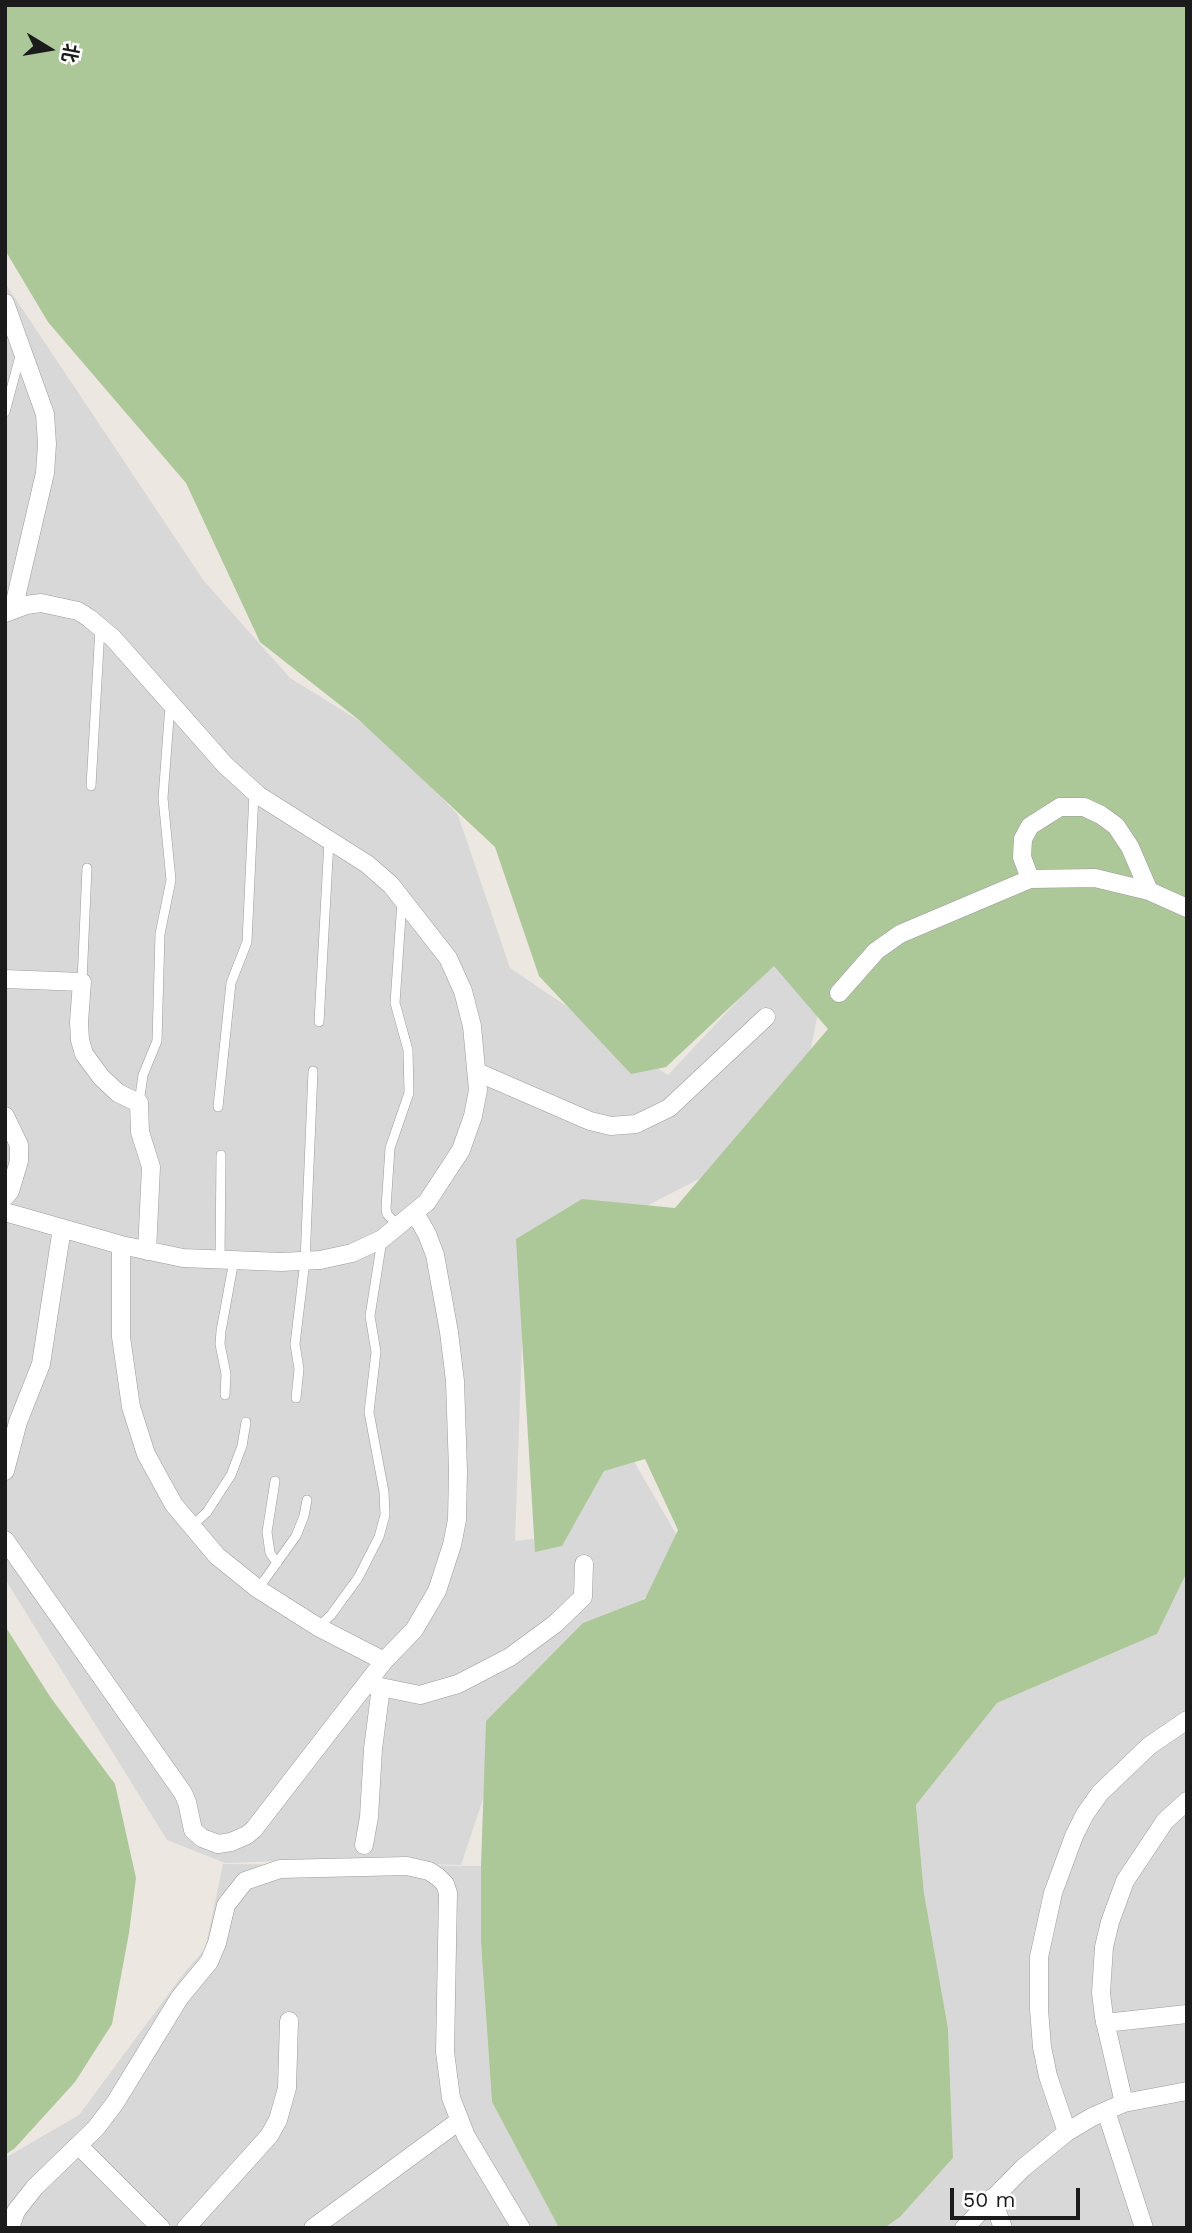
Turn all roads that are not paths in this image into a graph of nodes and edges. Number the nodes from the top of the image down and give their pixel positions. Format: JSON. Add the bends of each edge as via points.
{"nodes":[{"id":1,"x":5,"y":303,"type":"edge"},
{"id":2,"x":22,"y":349,"type":"junction"},
{"id":3,"x":5,"y":412,"type":"edge"},
{"id":4,"x":9,"y":612,"type":"edge"},
{"id":5,"x":101,"y":626,"type":"junction"},
{"id":6,"x":170,"y":705,"type":"junction"},
{"id":7,"x":91,"y":786,"type":"dead end"},
{"id":8,"x":254,"y":791,"type":"junction"},
{"id":9,"x":330,"y":840,"type":"junction"},
{"id":10,"x":87,"y":868,"type":"dead end"},
{"id":11,"x":1030,"y":879,"type":"junction"},
{"id":12,"x":1149,"y":891,"type":"junction"},
{"id":13,"x":402,"y":899,"type":"junction"},
{"id":14,"x":1187,"y":908,"type":"edge"},
{"id":15,"x":5,"y":979,"type":"edge"},
{"id":16,"x":82,"y":982,"type":"junction"},
{"id":17,"x":839,"y":993,"type":"dead end"},
{"id":18,"x":766,"y":1017,"type":"dead end"},
{"id":19,"x":319,"y":1022,"type":"dead end"},
{"id":20,"x":313,"y":1071,"type":"dead end"},
{"id":21,"x":477,"y":1072,"type":"junction"},
{"id":22,"x":139,"y":1104,"type":"junction"},
{"id":23,"x":218,"y":1107,"type":"dead end"},
{"id":24,"x":5,"y":1116,"type":"edge"},
{"id":25,"x":221,"y":1155,"type":"dead end"},
{"id":26,"x":5,"y":1197,"type":"edge"},
{"id":27,"x":5,"y":1212,"type":"edge"},
{"id":28,"x":415,"y":1213,"type":"junction"},
{"id":29,"x":398,"y":1227,"type":"junction"},
{"id":30,"x":62,"y":1228,"type":"junction"},
{"id":31,"x":382,"y":1238,"type":"junction"},
{"id":32,"x":121,"y":1245,"type":"junction"},
{"id":33,"x":147,"y":1251,"type":"junction"},
{"id":34,"x":227,"y":1260,"type":"junction"},
{"id":35,"x":305,"y":1261,"type":"junction"},
{"id":36,"x":225,"y":1395,"type":"dead end"},
{"id":37,"x":296,"y":1398,"type":"dead end"},
{"id":38,"x":246,"y":1422,"type":"dead end"},
{"id":39,"x":5,"y":1471,"type":"edge"},
{"id":40,"x":275,"y":1482,"type":"dead end"},
{"id":41,"x":307,"y":1500,"type":"dead end"},
{"id":42,"x":191,"y":1527,"type":"junction"},
{"id":43,"x":5,"y":1540,"type":"edge"},
{"id":44,"x":277,"y":1563,"type":"junction"},
{"id":45,"x":584,"y":1564,"type":"dead end"},
{"id":46,"x":258,"y":1589,"type":"junction"},
{"id":47,"x":318,"y":1627,"type":"junction"},
{"id":48,"x":384,"y":1661,"type":"junction"},
{"id":49,"x":374,"y":1686,"type":"junction"},
{"id":50,"x":1187,"y":1720,"type":"edge"},
{"id":51,"x":1187,"y":1801,"type":"edge"},
{"id":52,"x":363,"y":1845,"type":"dead end"},
{"id":53,"x":1187,"y":2014,"type":"edge"},
{"id":54,"x":289,"y":2021,"type":"dead end"},
{"id":55,"x":1105,"y":2023,"type":"junction"},
{"id":56,"x":1187,"y":2091,"type":"edge"},
{"id":57,"x":1124,"y":2103,"type":"junction"},
{"id":58,"x":1106,"y":2111,"type":"junction"},
{"id":59,"x":460,"y":2121,"type":"junction"},
{"id":60,"x":1067,"y":2132,"type":"junction"},
{"id":61,"x":78,"y":2145,"type":"junction"},
{"id":62,"x":992,"y":2199,"type":"junction"},
{"id":63,"x":10,"y":2228,"type":"edge"},
{"id":64,"x":162,"y":2228,"type":"edge"},
{"id":65,"x":186,"y":2228,"type":"edge"},
{"id":66,"x":313,"y":2228,"type":"edge"},
{"id":67,"x":521,"y":2228,"type":"edge"},
{"id":68,"x":964,"y":2228,"type":"edge"},
{"id":69,"x":1003,"y":2228,"type":"edge"},
{"id":70,"x":1144,"y":2228,"type":"edge"}],
"edges":[{"from":1,"to":2,"type":"street"},
{"from":2,"to":3,"type":"lane"},
{"from":2,"to":4,"type":"street","via":[[45,414],[47,444],[45,473]]},
{"from":4,"to":5,"type":"street","via":[[41,603],[78,611]]},
{"from":5,"to":6,"type":"street"},
{"from":5,"to":7,"type":"lane"},
{"from":6,"to":8,"type":"street"},
{"from":6,"to":22,"type":"lane","via":[[163,808],[170,880],[160,934],[157,1041],[143,1075]]},
{"from":8,"to":9,"type":"street"},
{"from":8,"to":23,"type":"lane","via":[[247,942],[232,983]]},
{"from":9,"to":13,"type":"street","via":[[367,864]]},
{"from":9,"to":19,"type":"lane"},
{"from":10,"to":16,"type":"lane"},
{"from":11,"to":12,"type":"street","via":[[1095,878]]},
{"from":11,"to":12,"type":"street","via":[[1022,857],[1023,839],[1030,826],[1060,807],[1084,807],[1116,826]]},
{"from":11,"to":17,"type":"street","via":[[900,934],[876,951]]},
{"from":12,"to":14,"type":"street"},
{"from":13,"to":21,"type":"street","via":[[448,958],[463,991]]},
{"from":13,"to":29,"type":"lane","via":[[395,1003],[408,1050],[409,1093],[390,1148],[386,1208]]},
{"from":15,"to":16,"type":"street"},
{"from":16,"to":22,"type":"street","via":[[79,1022],[85,1054],[118,1093]]},
{"from":18,"to":21,"type":"street","via":[[668,1108],[636,1124],[611,1126],[590,1121]]},
{"from":20,"to":35,"type":"lane"},
{"from":21,"to":28,"type":"street","via":[[478,1090],[461,1150]]},
{"from":22,"to":33,"type":"street","via":[[140,1132],[151,1167]]},
{"from":24,"to":26,"type":"street","via":[[19,1145],[19,1161]]},
{"from":25,"to":34,"type":"lane"},
{"from":27,"to":30,"type":"street"},
{"from":28,"to":29,"type":"street"},
{"from":28,"to":48,"type":"street","via":[[435,1255],[449,1332],[458,1500],[453,1545],[437,1591],[414,1630]]},
{"from":29,"to":31,"type":"street"},
{"from":30,"to":32,"type":"street"},
{"from":30,"to":39,"type":"street","via":[[41,1364]]},
{"from":31,"to":35,"type":"street","via":[[352,1253]]},
{"from":31,"to":47,"type":"lane","via":[[370,1316],[376,1352],[369,1412],[385,1515],[358,1578]]},
{"from":32,"to":33,"type":"street"},
{"from":32,"to":42,"type":"street","via":[[121,1337],[131,1407],[150,1463]]},
{"from":33,"to":34,"type":"street"},
{"from":34,"to":35,"type":"street"},
{"from":34,"to":36,"type":"lane","via":[[220,1344]]},
{"from":35,"to":37,"type":"lane","via":[[295,1344],[299,1368]]},
{"from":38,"to":42,"type":"lane","via":[[231,1475]]},
{"from":40,"to":44,"type":"lane","via":[[267,1532],[270,1553]]},
{"from":41,"to":44,"type":"lane","via":[[296,1536]]},
{"from":42,"to":46,"type":"street","via":[[216,1556]]},
{"from":43,"to":49,"type":"street","via":[[183,1793],[193,1830],[210,1842],[231,1842],[254,1829]]},
{"from":44,"to":46,"type":"lane"},
{"from":45,"to":49,"type":"street","via":[[583,1597],[510,1657],[458,1684],[420,1695]]},
{"from":46,"to":47,"type":"street"},
{"from":47,"to":48,"type":"street"},
{"from":48,"to":49,"type":"street"},
{"from":49,"to":52,"type":"street","via":[[369,1817]]},
{"from":50,"to":60,"type":"street","via":[[1149,1746],[1100,1793],[1073,1836],[1053,1893],[1039,1957],[1038,2009],[1048,2076]]},
{"from":51,"to":55,"type":"street","via":[[1150,1841],[1118,1897],[1101,1970]]},
{"from":53,"to":55,"type":"street"},
{"from":54,"to":65,"type":"street","via":[[287,2088],[278,2120],[269,2136]]},
{"from":55,"to":57,"type":"street"},
{"from":56,"to":57,"type":"street"},
{"from":57,"to":58,"type":"street"},
{"from":58,"to":60,"type":"street"},
{"from":58,"to":70,"type":"street"},
{"from":59,"to":61,"type":"street","via":[[451,2098],[445,2052],[449,1907],[444,1884],[429,1871],[407,1866],[280,1869],[245,1881],[233,1894],[209,1962],[180,1997],[103,2119]]},
{"from":59,"to":66,"type":"street"},
{"from":59,"to":67,"type":"street"},
{"from":60,"to":62,"type":"street"},
{"from":61,"to":63,"type":"street","via":[[30,2192]]},
{"from":61,"to":64,"type":"street"},
{"from":62,"to":68,"type":"street"},
{"from":62,"to":69,"type":"street"}]}
